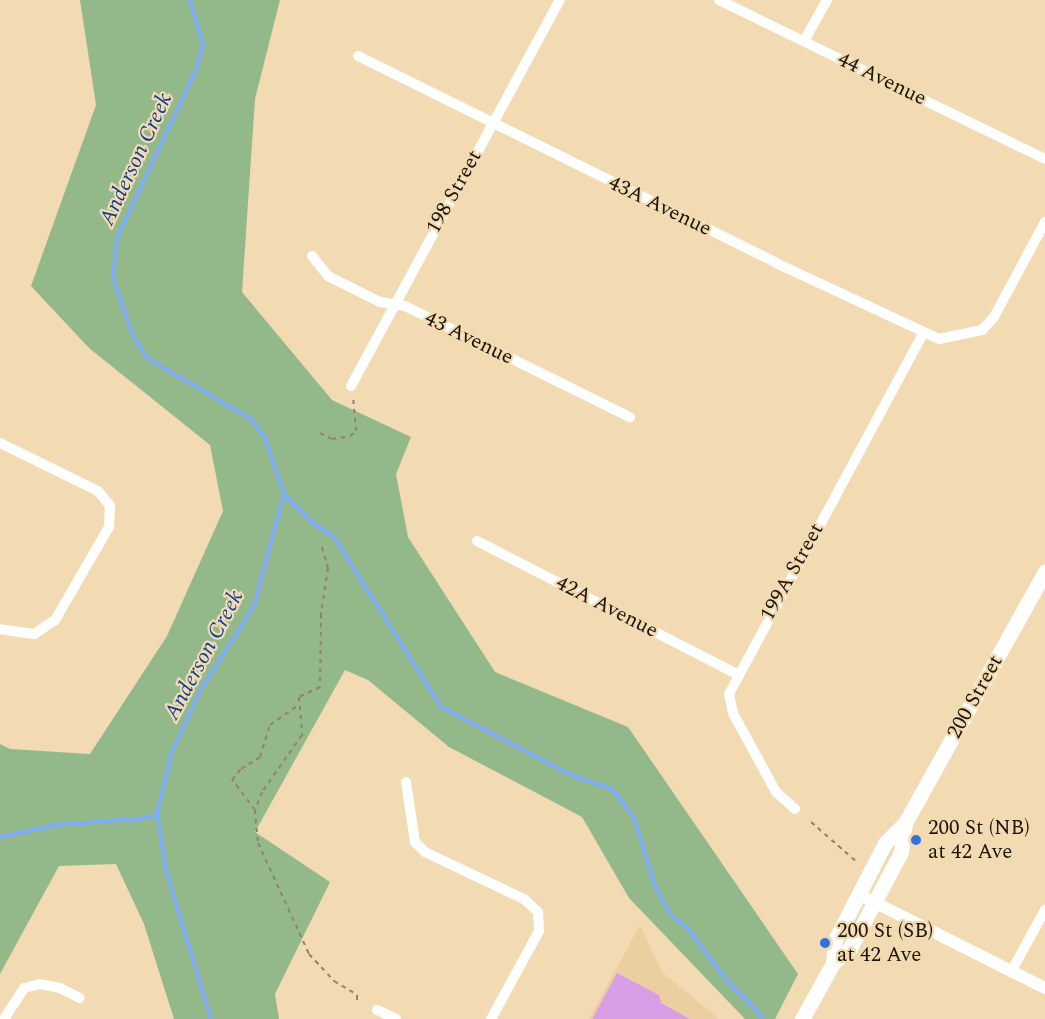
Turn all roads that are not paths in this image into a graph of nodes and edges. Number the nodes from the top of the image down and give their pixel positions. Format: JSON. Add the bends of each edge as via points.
{"nodes":[{"id":1,"x":560,"y":0,"type":"edge"},
{"id":2,"x":719,"y":0,"type":"edge"},
{"id":3,"x":827,"y":0,"type":"edge"},
{"id":4,"x":804,"y":41,"type":"junction"},
{"id":5,"x":358,"y":56,"type":"dead end"},
{"id":6,"x":492,"y":123,"type":"junction"},
{"id":7,"x":1045,"y":159,"type":"edge"},
{"id":8,"x":1045,"y":222,"type":"edge"},
{"id":9,"x":312,"y":256,"type":"dead end"},
{"id":10,"x":393,"y":304,"type":"junction"},
{"id":11,"x":923,"y":333,"type":"junction"},
{"id":12,"x":351,"y":386,"type":"road end"},
{"id":13,"x":630,"y":417,"type":"dead end"},
{"id":14,"x":0,"y":442,"type":"edge"},
{"id":15,"x":477,"y":541,"type":"dead end"},
{"id":16,"x":1045,"y":571,"type":"edge"},
{"id":17,"x":0,"y":629,"type":"edge"},
{"id":18,"x":737,"y":674,"type":"junction"},
{"id":19,"x":406,"y":782,"type":"dead end"},
{"id":20,"x":795,"y":808,"type":"dead end"},
{"id":21,"x":905,"y":823,"type":"junction"},
{"id":22,"x":858,"y":894,"type":"junction"},
{"id":23,"x":874,"y":902,"type":"junction"},
{"id":24,"x":1045,"y":910,"type":"edge"},
{"id":25,"x":833,"y":963,"type":"junction"},
{"id":26,"x":1011,"y":972,"type":"junction"},
{"id":27,"x":1045,"y":988,"type":"edge"},
{"id":28,"x":80,"y":998,"type":"dead end"},
{"id":29,"x":377,"y":1010,"type":"dead end"},
{"id":30,"x":4,"y":1019,"type":"edge"},
{"id":31,"x":396,"y":1019,"type":"edge"},
{"id":32,"x":491,"y":1019,"type":"edge"},
{"id":33,"x":802,"y":1019,"type":"edge"}],
"edges":[{"from":1,"to":6,"type":"street","name":"198 Street"},
{"from":2,"to":4,"type":"street","name":"44 Avenue"},
{"from":3,"to":4,"type":"street"},
{"from":4,"to":7,"type":"street","name":"44 Avenue"},
{"from":5,"to":6,"type":"street","name":"43A Avenue"},
{"from":6,"to":10,"type":"street","name":"198 Street"},
{"from":6,"to":11,"type":"street","name":"43A Avenue"},
{"from":8,"to":11,"type":"street","name":"43A Avenue","via":[[994,317],[982,330],[968,336],[939,339]]},
{"from":9,"to":10,"type":"street","name":"43 Avenue","via":[[327,276]]},
{"from":10,"to":12,"type":"street","name":"198 Street"},
{"from":10,"to":13,"type":"street","name":"43 Avenue","via":[[405,306]]},
{"from":11,"to":18,"type":"street","name":"199A Street"},
{"from":14,"to":17,"type":"street","via":[[98,491],[110,506],[109,527],[55,620],[34,634]]},
{"from":15,"to":18,"type":"street","name":"42A Avenue"},
{"from":16,"to":21,"type":"main road","name":"200 Street"},
{"from":18,"to":20,"type":"street","name":"199A Street","via":[[729,694],[733,712],[776,792]]},
{"from":19,"to":32,"type":"street","via":[[415,842],[425,852],[524,899],[538,912],[539,931]]},
{"from":21,"to":22,"type":"main road","name":"200 Street","via":[[885,843]]},
{"from":21,"to":23,"type":"main road","name":"200 Street","via":[[901,852]]},
{"from":22,"to":23,"type":"street"},
{"from":22,"to":25,"type":"main road","name":"200 Street","via":[[835,940]]},
{"from":23,"to":25,"type":"main road","name":"200 Street","via":[[850,948]]},
{"from":23,"to":26,"type":"street"},
{"from":24,"to":26,"type":"street"},
{"from":25,"to":33,"type":"main road","name":"200 Street"},
{"from":26,"to":27,"type":"street"},
{"from":28,"to":30,"type":"street","via":[[40,984],[24,988]]},
{"from":29,"to":31,"type":"street"}]}
